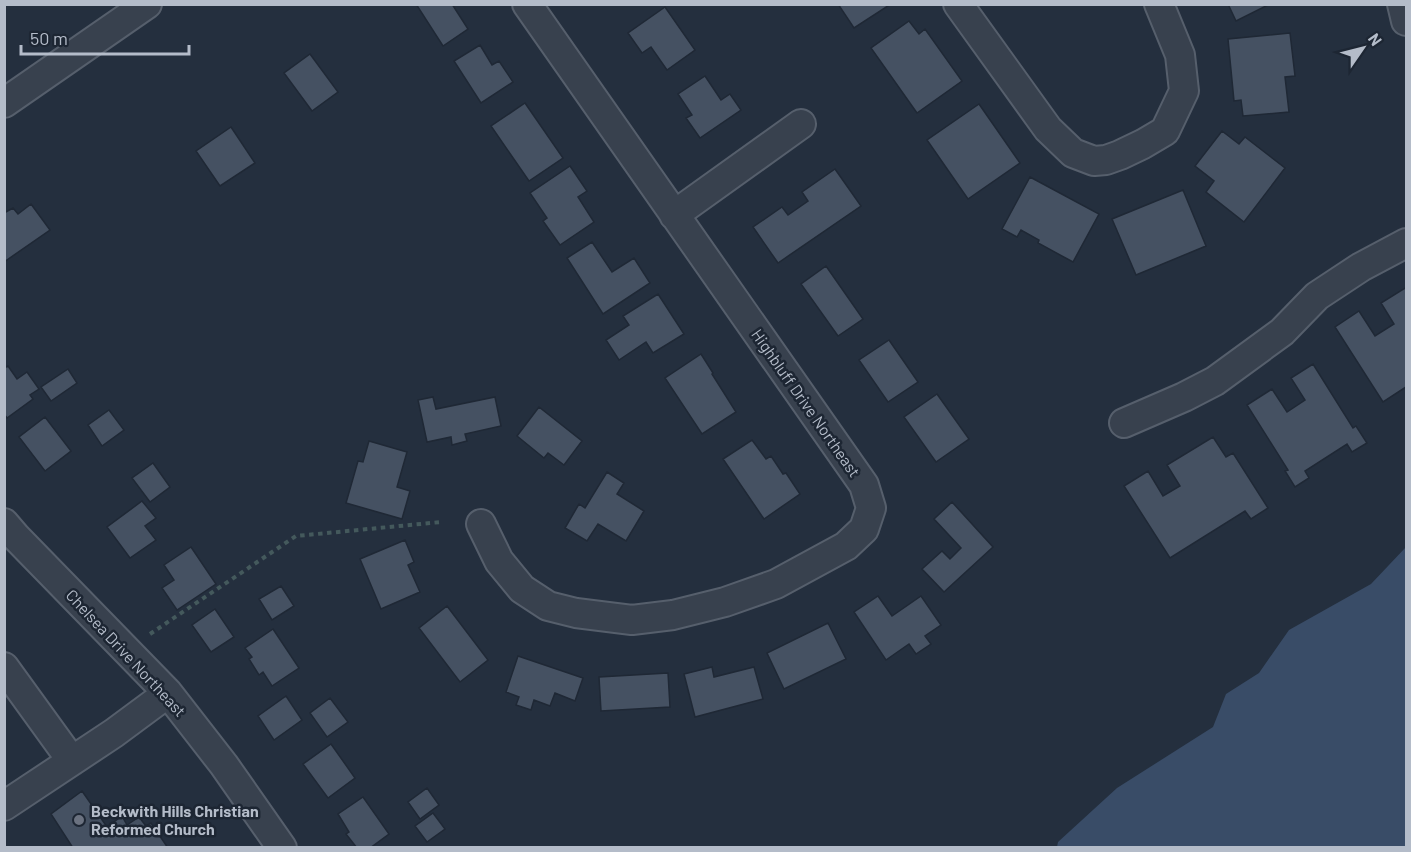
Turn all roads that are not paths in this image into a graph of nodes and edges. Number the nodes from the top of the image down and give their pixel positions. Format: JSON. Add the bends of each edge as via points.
{"nodes":[{"id":1,"x":147,"y":4,"type":"edge"},
{"id":2,"x":527,"y":4,"type":"edge"},
{"id":3,"x":958,"y":4,"type":"edge"},
{"id":4,"x":1159,"y":4,"type":"edge"},
{"id":5,"x":1402,"y":4,"type":"edge"},
{"id":6,"x":1407,"y":21,"type":"edge"},
{"id":7,"x":4,"y":103,"type":"edge"},
{"id":8,"x":801,"y":124,"type":"dead end"},
{"id":9,"x":674,"y":215,"type":"junction"},
{"id":10,"x":1407,"y":243,"type":"edge"},
{"id":11,"x":1124,"y":423,"type":"dead end"},
{"id":12,"x":4,"y":523,"type":"edge"},
{"id":13,"x":481,"y":524,"type":"dead end"},
{"id":14,"x":4,"y":667,"type":"edge"},
{"id":15,"x":168,"y":693,"type":"junction"},
{"id":16,"x":72,"y":761,"type":"junction"},
{"id":17,"x":4,"y":807,"type":"edge"},
{"id":18,"x":282,"y":848,"type":"edge"}],
"edges":[{"from":1,"to":7,"type":"street"},
{"from":2,"to":9,"type":"street","name":"Highbluff Drive Northeast"},
{"from":3,"to":4,"type":"street","via":[[1048,129],[1073,153],[1094,161],[1120,155],[1165,131],[1184,91],[1180,54]]},
{"from":5,"to":6,"type":"street"},
{"from":8,"to":9,"type":"street"},
{"from":9,"to":13,"type":"street","name":"Highbluff Drive Northeast","via":[[864,485],[871,508],[864,529],[846,546],[776,584],[725,602],[632,620],[576,613],[540,601],[522,589],[499,561]]},
{"from":10,"to":11,"type":"street","via":[[1317,296],[1282,332],[1215,381]]},
{"from":12,"to":15,"type":"street","name":"Chelsea Drive Northeast"},
{"from":14,"to":16,"type":"street"},
{"from":15,"to":16,"type":"street"},
{"from":15,"to":18,"type":"street","name":"Chelsea Drive Northeast"},
{"from":16,"to":17,"type":"street"}]}
